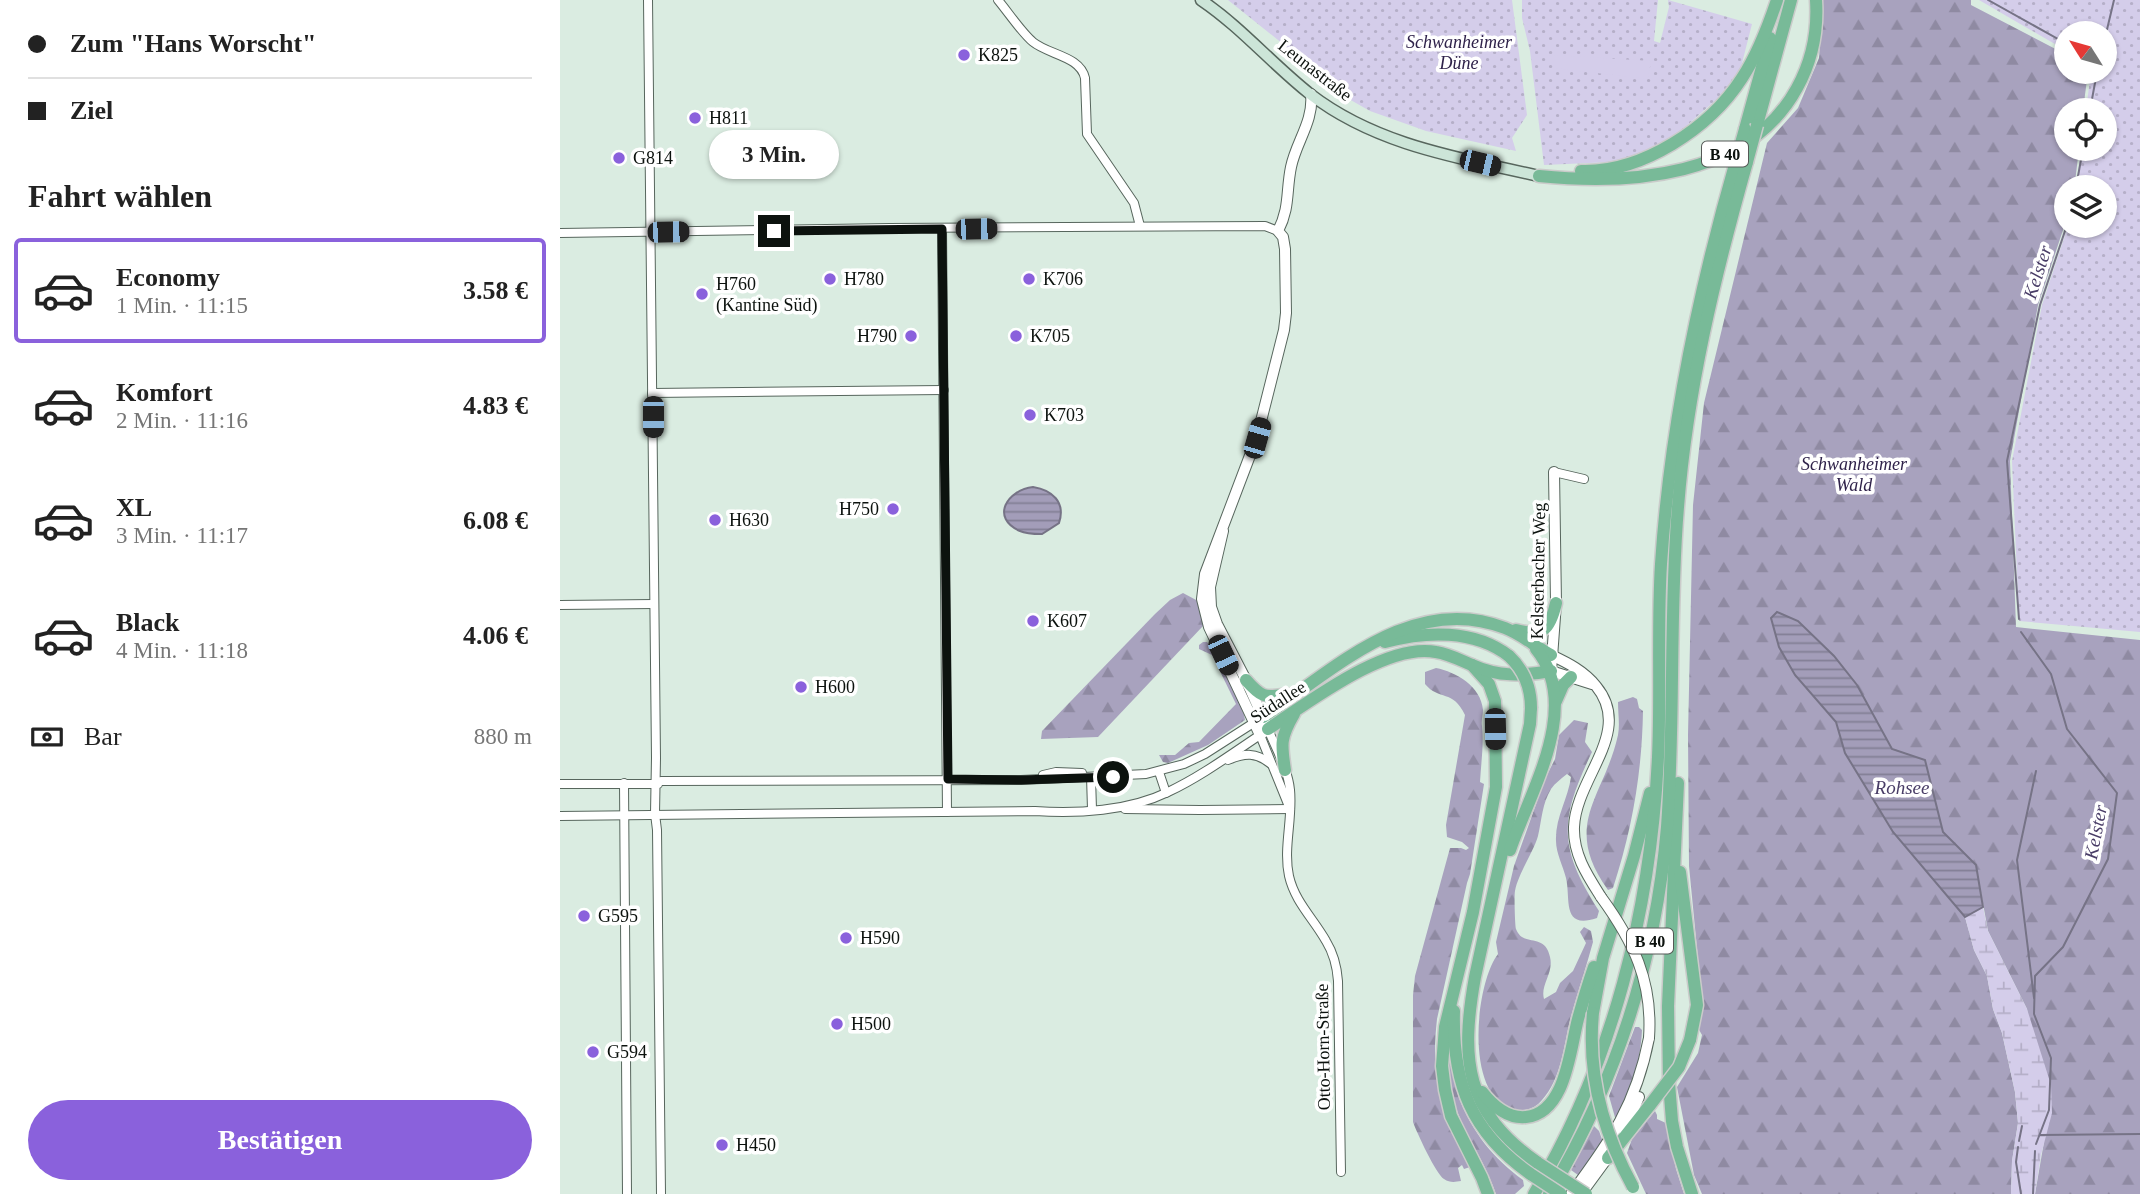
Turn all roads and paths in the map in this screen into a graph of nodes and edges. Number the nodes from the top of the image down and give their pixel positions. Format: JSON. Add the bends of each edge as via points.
{"nodes":[{"id":1,"x":648,"y":0,"type":"edge"},
{"id":2,"x":998,"y":0,"type":"edge"},
{"id":3,"x":1202,"y":0,"type":"edge"},
{"id":4,"x":1778,"y":0,"type":"edge"},
{"id":5,"x":1791,"y":0,"type":"edge"},
{"id":6,"x":1816,"y":0,"type":"edge"},
{"id":7,"x":1311,"y":94,"type":"junction"},
{"id":8,"x":1331,"y":108,"type":"junction"},
{"id":9,"x":1309,"y":121,"type":"junction"},
{"id":10,"x":1751,"y":127,"type":"junction"},
{"id":11,"x":1741,"y":162,"type":"junction"},
{"id":12,"x":1538,"y":173,"type":"junction"},
{"id":13,"x":1140,"y":226,"type":"junction"},
{"id":14,"x":942,"y":229,"type":"junction"},
{"id":15,"x":1278,"y":231,"type":"junction"},
{"id":16,"x":650,"y":232,"type":"junction"},
{"id":17,"x":560,"y":233,"type":"edge"},
{"id":18,"x":944,"y":390,"type":"junction"},
{"id":19,"x":652,"y":393,"type":"junction"},
{"id":20,"x":1554,"y":472,"type":"joint"},
{"id":21,"x":1584,"y":479,"type":"dead end"},
{"id":22,"x":1223,"y":531,"type":"junction"},
{"id":23,"x":1556,"y":603,"type":"junction"},
{"id":24,"x":654,"y":604,"type":"junction"},
{"id":25,"x":560,"y":605,"type":"edge"},
{"id":26,"x":1504,"y":627,"type":"junction"},
{"id":27,"x":1534,"y":647,"type":"junction"},
{"id":28,"x":1361,"y":650,"type":"junction"},
{"id":29,"x":1551,"y":655,"type":"junction"},
{"id":30,"x":1472,"y":665,"type":"junction"},
{"id":31,"x":1671,"y":669,"type":"junction"},
{"id":32,"x":1551,"y":671,"type":"junction"},
{"id":33,"x":1515,"y":675,"type":"junction"},
{"id":34,"x":1571,"y":677,"type":"junction"},
{"id":35,"x":1246,"y":680,"type":"junction"},
{"id":36,"x":1595,"y":685,"type":"junction"},
{"id":37,"x":1294,"y":695,"type":"junction"},
{"id":38,"x":1554,"y":708,"type":"junction"},
{"id":39,"x":1295,"y":712,"type":"junction"},
{"id":40,"x":1261,"y":726,"type":"junction"},
{"id":41,"x":1205,"y":754,"type":"junction"},
{"id":42,"x":1658,"y":755,"type":"junction"},
{"id":43,"x":1213,"y":766,"type":"junction"},
{"id":44,"x":1279,"y":768,"type":"junction"},
{"id":45,"x":1159,"y":772,"type":"junction"},
{"id":46,"x":1091,"y":777,"type":"junction"},
{"id":47,"x":948,"y":779,"type":"junction"},
{"id":48,"x":624,"y":783,"type":"junction"},
{"id":49,"x":655,"y":783,"type":"junction"},
{"id":50,"x":1678,"y":783,"type":"junction"},
{"id":51,"x":560,"y":784,"type":"edge"},
{"id":52,"x":1166,"y":793,"type":"junction"},
{"id":53,"x":1109,"y":808,"type":"junction"},
{"id":54,"x":1290,"y":808,"type":"junction"},
{"id":55,"x":1093,"y":809,"type":"junction"},
{"id":56,"x":947,"y":812,"type":"junction"},
{"id":57,"x":654,"y":814,"type":"junction"},
{"id":58,"x":624,"y":815,"type":"junction"},
{"id":59,"x":669,"y":815,"type":"junction"},
{"id":60,"x":560,"y":816,"type":"edge"},
{"id":61,"x":657,"y":830,"type":"junction"},
{"id":62,"x":1492,"y":903,"type":"junction"},
{"id":63,"x":1606,"y":946,"type":"junction"},
{"id":64,"x":1454,"y":993,"type":"junction"},
{"id":65,"x":1649,"y":1038,"type":"junction"},
{"id":66,"x":1475,"y":1083,"type":"junction"},
{"id":67,"x":1608,"y":1158,"type":"junction"},
{"id":68,"x":1341,"y":1172,"type":"dead end"},
{"id":69,"x":1635,"y":1191,"type":"edge"},
{"id":70,"x":627,"y":1194,"type":"edge"},
{"id":71,"x":661,"y":1194,"type":"edge"},
{"id":72,"x":1488,"y":1194,"type":"edge"},
{"id":73,"x":1534,"y":1194,"type":"edge"},
{"id":74,"x":1549,"y":1194,"type":"edge"},
{"id":75,"x":1561,"y":1194,"type":"edge"},
{"id":76,"x":1571,"y":1194,"type":"edge"},
{"id":77,"x":1584,"y":1194,"type":"edge"},
{"id":78,"x":1692,"y":1194,"type":"edge"}],
"edges":[{"from":1,"to":16,"type":"street"},
{"from":2,"to":13,"type":"street","via":[[1033,42],[1083,71],[1087,134],[1134,203]]},
{"from":3,"to":7,"type":"main road","name":"Leunastraße"},
{"from":4,"to":10,"type":"highway","number":"B 40"},
{"from":4,"to":12,"type":"highway","number":"B 40","via":[[1743,78],[1710,116],[1681,139],[1647,157],[1611,168]]},
{"from":5,"to":10,"type":"highway","number":"B 40"},
{"from":6,"to":12,"type":"highway","number":"B 40","via":[[1815,35],[1801,80],[1776,118],[1750,140],[1705,162],[1649,176],[1599,180]]},
{"from":7,"to":8,"type":"main road","name":"Leunastraße"},
{"from":7,"to":9,"type":"street"},
{"from":8,"to":9,"type":"street"},
{"from":8,"to":12,"type":"main road","name":"Leunastraße","via":[[1383,135],[1447,155]]},
{"from":9,"to":15,"type":"street","via":[[1293,159],[1287,209]]},
{"from":10,"to":11,"type":"highway","number":"B 40","bridge":true},
{"from":11,"to":31,"type":"highway","number":"B 40","via":[[1686,433],[1674,556]]},
{"from":11,"to":42,"type":"highway","number":"B 40","via":[[1694,324],[1672,456],[1661,564]]},
{"from":13,"to":14,"type":"street"},
{"from":13,"to":15,"type":"street","via":[[1265,226]]},
{"from":14,"to":16,"type":"street"},
{"from":14,"to":18,"type":"street"},
{"from":15,"to":22,"type":"street","via":[[1285,249],[1286,321],[1257,438]]},
{"from":16,"to":17,"type":"street"},
{"from":16,"to":19,"type":"street"},
{"from":18,"to":19,"type":"street"},
{"from":18,"to":47,"type":"street"},
{"from":19,"to":24,"type":"street"},
{"from":20,"to":21,"type":"street"},
{"from":20,"to":23,"type":"street","name":"Kelsterbacher Weg"},
{"from":22,"to":35,"type":"street","via":[[1210,587],[1211,607]]},
{"from":22,"to":40,"type":"street","via":[[1203,581],[1203,607]]},
{"from":23,"to":26,"type":"highway","via":[[1550,621],[1539,632],[1528,634]]},
{"from":23,"to":29,"type":"street","name":"Kelsterbacher Weg"},
{"from":24,"to":25,"type":"street"},
{"from":24,"to":49,"type":"street"},
{"from":26,"to":27,"type":"highway"},
{"from":26,"to":28,"type":"highway","via":[[1440,618],[1403,629]]},
{"from":27,"to":29,"type":"highway"},
{"from":27,"to":32,"type":"highway"},
{"from":27,"to":33,"type":"highway","via":[[1537,660],[1532,668]]},
{"from":28,"to":37,"type":"highway","name":"Südallee"},
{"from":28,"to":62,"type":"highway","bridge":true,"via":[[1410,637],[1447,634],[1487,643],[1509,656],[1526,677],[1530,724]]},
{"from":29,"to":32,"type":"street","name":"Kelsterbacher Weg"},
{"from":29,"to":36,"type":"street"},
{"from":30,"to":33,"type":"highway","name":"Südallee"},
{"from":30,"to":39,"type":"highway","name":"Südallee","via":[[1429,651],[1395,655]]},
{"from":30,"to":64,"type":"highway","via":[[1489,684],[1495,701],[1496,787]]},
{"from":31,"to":50,"type":"highway","number":"B 40"},
{"from":31,"to":74,"type":"highway","number":"B 40","via":[[1667,825],[1651,939],[1626,1030],[1605,1084]]},
{"from":32,"to":33,"type":"highway","name":"Südallee"},
{"from":32,"to":34,"type":"street"},
{"from":32,"to":38,"type":"highway"},
{"from":34,"to":36,"type":"street"},
{"from":34,"to":38,"type":"highway","via":[[1560,689]]},
{"from":35,"to":37,"type":"highway","via":[[1269,697]]},
{"from":35,"to":40,"type":"street"},
{"from":36,"to":65,"type":"street","bridge":true,"via":[[1608,704],[1610,725],[1580,797],[1574,829],[1579,858],[1641,966],[1648,994]]},
{"from":37,"to":40,"type":"highway","name":"Südallee"},
{"from":38,"to":62,"type":"highway","via":[[1549,750]]},
{"from":39,"to":40,"type":"highway","name":"Südallee"},
{"from":39,"to":44,"type":"highway","via":[[1282,739]]},
{"from":40,"to":41,"type":"street","name":"Südallee"},
{"from":40,"to":43,"type":"street","name":"Südallee"},
{"from":40,"to":44,"type":"street","name":"Otto-Horn-Straße"},
{"from":41,"to":43,"type":"street"},
{"from":41,"to":45,"type":"street","name":"Südallee"},
{"from":42,"to":63,"type":"highway","via":[[1632,865]]},
{"from":42,"to":73,"type":"highway","number":"B 40","via":[[1648,869],[1624,979],[1589,1082]]},
{"from":43,"to":44,"type":"street","via":[[1250,753]]},
{"from":43,"to":52,"type":"street","name":"Südallee"},
{"from":44,"to":54,"type":"street","name":"Otto-Horn-Straße","via":[[1290,792]]},
{"from":45,"to":46,"type":"street","name":"Südallee"},
{"from":45,"to":52,"type":"street"},
{"from":46,"to":47,"type":"street","name":"Südallee"},
{"from":46,"to":55,"type":"street"},
{"from":47,"to":49,"type":"street","name":"Südallee"},
{"from":47,"to":56,"type":"street"},
{"from":48,"to":49,"type":"street","name":"Südallee"},
{"from":48,"to":51,"type":"street","name":"Südallee"},
{"from":48,"to":58,"type":"street"},
{"from":49,"to":57,"type":"street"},
{"from":50,"to":67,"type":"highway","bridge":true,"via":[[1680,869],[1697,1005],[1679,1067]]},
{"from":50,"to":78,"type":"highway","number":"B 40","via":[[1669,1083],[1675,1134]]},
{"from":52,"to":53,"type":"street","name":"Südallee"},
{"from":53,"to":54,"type":"street","name":"Südallee"},
{"from":53,"to":55,"type":"street","name":"Südallee"},
{"from":54,"to":68,"type":"street","name":"Otto-Horn-Straße","via":[[1289,876],[1336,964]]},
{"from":55,"to":56,"type":"street","name":"Südallee"},
{"from":56,"to":59,"type":"street","name":"Südallee"},
{"from":57,"to":58,"type":"street","name":"Südallee"},
{"from":57,"to":59,"type":"street","name":"Südallee"},
{"from":57,"to":61,"type":"street"},
{"from":58,"to":60,"type":"street","name":"Südallee"},
{"from":58,"to":70,"type":"street"},
{"from":59,"to":61,"type":"street"},
{"from":61,"to":71,"type":"street"},
{"from":62,"to":66,"type":"highway","via":[[1469,1009],[1467,1047]]},
{"from":63,"to":66,"type":"highway","via":[[1595,963],[1561,1087],[1548,1108],[1522,1118],[1510,1115],[1496,1107]]},
{"from":63,"to":69,"type":"highway","bridge":true,"via":[[1593,1013],[1594,1068],[1612,1143]]},
{"from":64,"to":72,"type":"highway","via":[[1443,1040],[1445,1090],[1454,1123]]},
{"from":64,"to":75,"type":"highway","bridge":true,"via":[[1458,1073],[1479,1124],[1496,1146]]},
{"from":65,"to":67,"type":"street","via":[[1646,1071],[1634,1111]]},
{"from":65,"to":76,"type":"street","via":[[1638,1083],[1622,1119]]},
{"from":66,"to":77,"type":"highway","bridge":true,"via":[[1486,1111],[1516,1147]]},
{"from":67,"to":77,"type":"street"}]}
